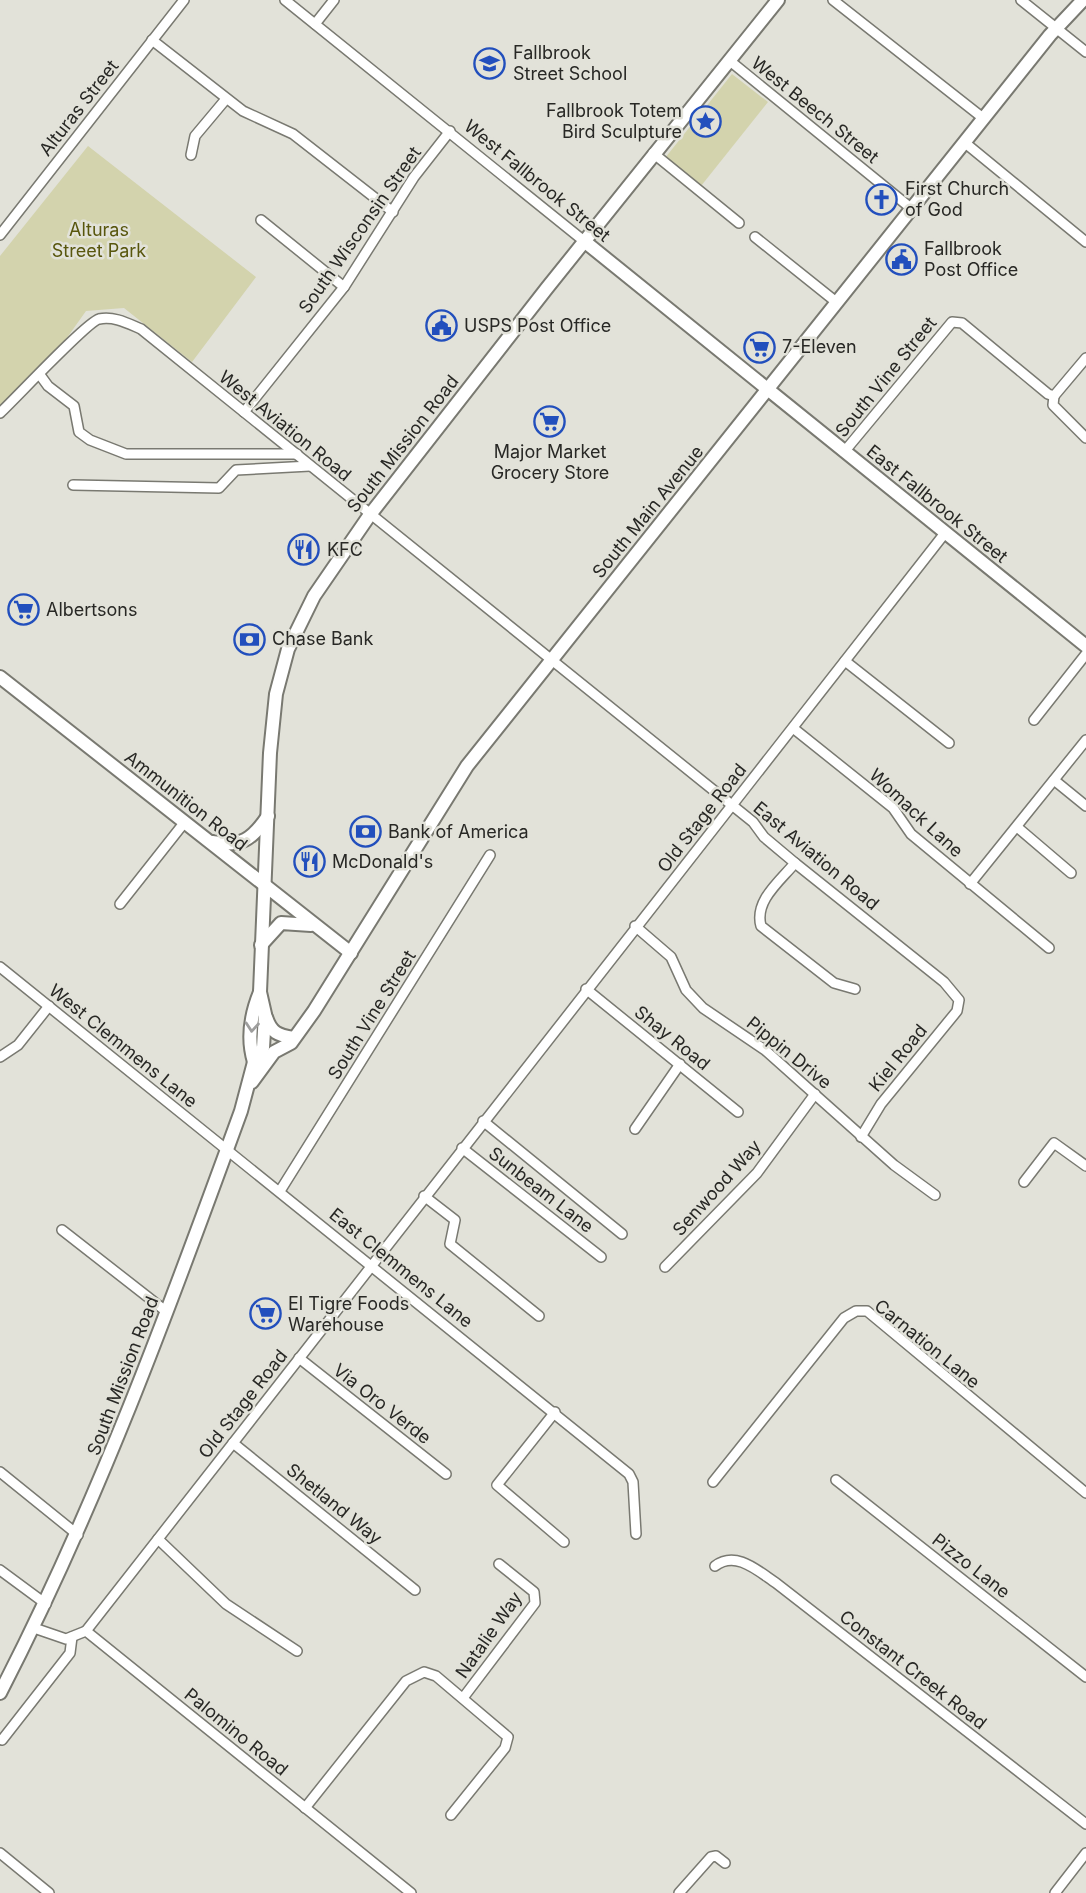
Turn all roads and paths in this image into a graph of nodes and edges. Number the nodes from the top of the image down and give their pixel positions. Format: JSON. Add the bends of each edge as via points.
{"nodes":[{"id":1,"x":184,"y":0,"type":"edge"},
{"id":2,"x":285,"y":0,"type":"edge"},
{"id":3,"x":334,"y":0,"type":"edge"},
{"id":4,"x":778,"y":0,"type":"edge"},
{"id":5,"x":834,"y":0,"type":"edge"},
{"id":6,"x":1021,"y":0,"type":"edge"},
{"id":7,"x":1073,"y":0,"type":"edge"},
{"id":8,"x":1083,"y":0,"type":"edge"},
{"id":9,"x":315,"y":24,"type":"junction"},
{"id":10,"x":1056,"y":28,"type":"junction"},
{"id":11,"x":152,"y":40,"type":"junction"},
{"id":12,"x":1086,"y":52,"type":"edge"},
{"id":13,"x":730,"y":61,"type":"junction"},
{"id":14,"x":226,"y":99,"type":"junction"},
{"id":15,"x":983,"y":118,"type":"junction"},
{"id":16,"x":450,"y":131,"type":"junction"},
{"id":17,"x":964,"y":142,"type":"junction"},
{"id":18,"x":653,"y":153,"type":"junction"},
{"id":19,"x":191,"y":155,"type":"dead end"},
{"id":20,"x":912,"y":209,"type":"junction"},
{"id":21,"x":393,"y":212,"type":"junction"},
{"id":22,"x":261,"y":220,"type":"dead end"},
{"id":23,"x":739,"y":223,"type":"dead end"},
{"id":24,"x":0,"y":235,"type":"edge"},
{"id":25,"x":755,"y":237,"type":"dead end"},
{"id":26,"x":584,"y":241,"type":"junction"},
{"id":27,"x":1086,"y":242,"type":"edge"},
{"id":28,"x":344,"y":287,"type":"junction"},
{"id":29,"x":835,"y":301,"type":"junction"},
{"id":30,"x":1086,"y":358,"type":"edge"},
{"id":31,"x":40,"y":375,"type":"junction"},
{"id":32,"x":767,"y":390,"type":"junction"},
{"id":33,"x":1054,"y":396,"type":"junction"},
{"id":34,"x":244,"y":412,"type":"junction"},
{"id":35,"x":0,"y":413,"type":"edge"},
{"id":36,"x":1086,"y":438,"type":"edge"},
{"id":37,"x":845,"y":452,"type":"junction"},
{"id":38,"x":297,"y":454,"type":"junction"},
{"id":39,"x":310,"y":466,"type":"junction"},
{"id":40,"x":73,"y":485,"type":"dead end"},
{"id":41,"x":369,"y":516,"type":"junction"},
{"id":42,"x":945,"y":533,"type":"junction"},
{"id":43,"x":1086,"y":646,"type":"edge"},
{"id":44,"x":1086,"y":654,"type":"edge"},
{"id":45,"x":551,"y":660,"type":"junction"},
{"id":46,"x":845,"y":661,"type":"junction"},
{"id":47,"x":0,"y":677,"type":"edge"},
{"id":48,"x":1034,"y":720,"type":"dead end"},
{"id":49,"x":793,"y":727,"type":"junction"},
{"id":50,"x":1086,"y":740,"type":"edge"},
{"id":51,"x":949,"y":743,"type":"dead end"},
{"id":52,"x":1054,"y":780,"type":"junction"},
{"id":53,"x":732,"y":806,"type":"junction"},
{"id":54,"x":1086,"y":806,"type":"edge"},
{"id":55,"x":268,"y":816,"type":"junction"},
{"id":56,"x":184,"y":823,"type":"junction"},
{"id":57,"x":1017,"y":827,"type":"junction"},
{"id":58,"x":208,"y":841,"type":"junction"},
{"id":59,"x":490,"y":855,"type":"dead end"},
{"id":60,"x":794,"y":863,"type":"junction"},
{"id":61,"x":1071,"y":873,"type":"dead end"},
{"id":62,"x":970,"y":884,"type":"junction"},
{"id":63,"x":265,"y":886,"type":"junction"},
{"id":64,"x":120,"y":904,"type":"dead end"},
{"id":65,"x":315,"y":925,"type":"junction"},
{"id":66,"x":635,"y":926,"type":"junction"},
{"id":67,"x":261,"y":945,"type":"junction"},
{"id":68,"x":1049,"y":948,"type":"dead end"},
{"id":69,"x":351,"y":953,"type":"junction"},
{"id":70,"x":2,"y":973,"type":"edge"},
{"id":71,"x":586,"y":989,"type":"junction"},
{"id":72,"x":855,"y":989,"type":"dead end"},
{"id":73,"x":260,"y":992,"type":"junction"},
{"id":74,"x":959,"y":1000,"type":"joint"},
{"id":75,"x":49,"y":1006,"type":"junction"},
{"id":76,"x":265,"y":1014,"type":"junction"},
{"id":77,"x":293,"y":1038,"type":"junction"},
{"id":78,"x":0,"y":1057,"type":"edge"},
{"id":79,"x":254,"y":1062,"type":"junction"},
{"id":80,"x":680,"y":1064,"type":"junction"},
{"id":81,"x":248,"y":1088,"type":"junction"},
{"id":82,"x":815,"y":1094,"type":"junction"},
{"id":83,"x":738,"y":1112,"type":"dead end"},
{"id":84,"x":483,"y":1121,"type":"junction"},
{"id":85,"x":635,"y":1129,"type":"dead end"},
{"id":86,"x":861,"y":1137,"type":"junction"},
{"id":87,"x":462,"y":1148,"type":"junction"},
{"id":88,"x":227,"y":1149,"type":"junction"},
{"id":89,"x":1086,"y":1166,"type":"edge"},
{"id":90,"x":1024,"y":1182,"type":"dead end"},
{"id":91,"x":280,"y":1191,"type":"junction"},
{"id":92,"x":935,"y":1195,"type":"dead end"},
{"id":93,"x":424,"y":1196,"type":"junction"},
{"id":94,"x":62,"y":1230,"type":"dead end"},
{"id":95,"x":622,"y":1234,"type":"dead end"},
{"id":96,"x":601,"y":1257,"type":"dead end"},
{"id":97,"x":372,"y":1264,"type":"junction"},
{"id":98,"x":665,"y":1267,"type":"dead end"},
{"id":99,"x":167,"y":1312,"type":"junction"},
{"id":100,"x":539,"y":1316,"type":"dead end"},
{"id":101,"x":299,"y":1357,"type":"junction"},
{"id":102,"x":555,"y":1412,"type":"junction"},
{"id":103,"x":233,"y":1443,"type":"junction"},
{"id":104,"x":0,"y":1472,"type":"edge"},
{"id":105,"x":446,"y":1474,"type":"dead end"},
{"id":106,"x":836,"y":1480,"type":"dead end"},
{"id":107,"x":713,"y":1482,"type":"dead end"},
{"id":108,"x":1086,"y":1493,"type":"edge"},
{"id":109,"x":636,"y":1534,"type":"dead end"},
{"id":110,"x":78,"y":1535,"type":"junction"},
{"id":111,"x":158,"y":1539,"type":"junction"},
{"id":112,"x":564,"y":1542,"type":"dead end"},
{"id":113,"x":499,"y":1564,"type":"dead end"},
{"id":114,"x":715,"y":1566,"type":"dead end"},
{"id":115,"x":0,"y":1570,"type":"edge"},
{"id":116,"x":415,"y":1590,"type":"dead end"},
{"id":117,"x":46,"y":1604,"type":"junction"},
{"id":118,"x":34,"y":1628,"type":"junction"},
{"id":119,"x":86,"y":1630,"type":"junction"},
{"id":120,"x":72,"y":1637,"type":"junction"},
{"id":121,"x":297,"y":1651,"type":"dead end"},
{"id":122,"x":1086,"y":1677,"type":"edge"},
{"id":123,"x":0,"y":1693,"type":"edge"},
{"id":124,"x":463,"y":1698,"type":"junction"},
{"id":125,"x":2,"y":1740,"type":"dead end"},
{"id":126,"x":305,"y":1808,"type":"junction"},
{"id":127,"x":451,"y":1815,"type":"dead end"},
{"id":128,"x":1086,"y":1824,"type":"edge"},
{"id":129,"x":0,"y":1853,"type":"edge"},
{"id":130,"x":1086,"y":1853,"type":"edge"},
{"id":131,"x":724,"y":1863,"type":"dead end"},
{"id":132,"x":49,"y":1893,"type":"edge"},
{"id":133,"x":411,"y":1893,"type":"edge"},
{"id":134,"x":679,"y":1893,"type":"edge"},
{"id":135,"x":1055,"y":1893,"type":"edge"}],
"edges":[{"from":1,"to":11,"type":"street","name":"Alturas Street"},
{"from":2,"to":9,"type":"street","name":"West Fallbrook Street"},
{"from":3,"to":9,"type":"street"},
{"from":4,"to":13,"type":"main road","name":"South Mission Road"},
{"from":5,"to":15,"type":"street"},
{"from":6,"to":10,"type":"street"},
{"from":7,"to":10,"type":"main road","name":"South Main Avenue"},
{"from":8,"to":10,"type":"main road","name":"South Main Avenue"},
{"from":9,"to":16,"type":"street","name":"West Fallbrook Street"},
{"from":10,"to":12,"type":"street"},
{"from":10,"to":15,"type":"main road","name":"South Main Avenue"},
{"from":11,"to":14,"type":"street"},
{"from":11,"to":24,"type":"street","name":"Alturas Street"},
{"from":13,"to":18,"type":"main road","name":"South Mission Road"},
{"from":13,"to":20,"type":"street","name":"West Beech Street"},
{"from":14,"to":19,"type":"street","via":[[195,136]]},
{"from":14,"to":21,"type":"street","via":[[293,134]]},
{"from":15,"to":17,"type":"main road","name":"South Main Avenue"},
{"from":16,"to":21,"type":"street","name":"South Wisconsin Street"},
{"from":16,"to":26,"type":"street","name":"West Fallbrook Street"},
{"from":17,"to":20,"type":"main road","name":"South Main Avenue"},
{"from":17,"to":27,"type":"street"},
{"from":18,"to":23,"type":"street"},
{"from":18,"to":26,"type":"main road","name":"South Mission Road"},
{"from":20,"to":29,"type":"main road","name":"South Main Avenue"},
{"from":21,"to":28,"type":"street","name":"South Wisconsin Street"},
{"from":22,"to":28,"type":"street"},
{"from":25,"to":29,"type":"street"},
{"from":26,"to":32,"type":"main road","name":"West Fallbrook Street"},
{"from":26,"to":41,"type":"main road","name":"South Mission Road"},
{"from":28,"to":34,"type":"street","name":"South Wisconsin Street"},
{"from":29,"to":32,"type":"main road","name":"South Main Avenue"},
{"from":30,"to":33,"type":"street"},
{"from":31,"to":34,"type":"street","name":"West Aviation Road","via":[[90,323],[116,319],[141,329]]},
{"from":31,"to":35,"type":"street","name":"West Aviation Road"},
{"from":31,"to":38,"type":"street","via":[[75,406],[79,432],[127,454]]},
{"from":32,"to":37,"type":"main road","name":"East Fallbrook Street"},
{"from":32,"to":45,"type":"main road","name":"South Main Avenue"},
{"from":33,"to":36,"type":"street","via":[[1053,405]]},
{"from":33,"to":37,"type":"street","name":"South Vine Street","via":[[962,323],[952,321]]},
{"from":34,"to":38,"type":"street","name":"West Aviation Road"},
{"from":37,"to":42,"type":"main road","name":"East Fallbrook Street"},
{"from":38,"to":39,"type":"street","name":"West Aviation Road"},
{"from":39,"to":40,"type":"street","via":[[236,470],[219,488]]},
{"from":39,"to":41,"type":"street","name":"West Aviation Road"},
{"from":41,"to":45,"type":"street","name":"West Aviation Road"},
{"from":41,"to":55,"type":"main road","name":"South Mission Road","via":[[325,576],[288,649],[273,721]]},
{"from":42,"to":43,"type":"main road","name":"East Fallbrook Street"},
{"from":42,"to":46,"type":"street","name":"Old Stage Road"},
{"from":44,"to":48,"type":"street"},
{"from":45,"to":53,"type":"street","name":"East Aviation Road"},
{"from":45,"to":69,"type":"main road","name":"South Main Avenue","via":[[467,766]]},
{"from":46,"to":49,"type":"street","name":"Old Stage Road"},
{"from":46,"to":51,"type":"street"},
{"from":47,"to":56,"type":"main road","name":"Ammunition Road"},
{"from":49,"to":53,"type":"street","name":"Old Stage Road"},
{"from":49,"to":62,"type":"street","name":"Womack Lane","via":[[893,808],[911,834]]},
{"from":50,"to":52,"type":"street"},
{"from":52,"to":54,"type":"street"},
{"from":52,"to":57,"type":"street"},
{"from":53,"to":60,"type":"street","name":"East Aviation Road"},
{"from":53,"to":66,"type":"street","name":"Old Stage Road"},
{"from":55,"to":58,"type":"main road","via":[[258,831],[238,845]]},
{"from":55,"to":63,"type":"main road","name":"South Mission Road"},
{"from":56,"to":58,"type":"main road","name":"Ammunition Road"},
{"from":56,"to":64,"type":"street"},
{"from":57,"to":61,"type":"street"},
{"from":57,"to":62,"type":"street"},
{"from":58,"to":63,"type":"main road","name":"Ammunition Road"},
{"from":59,"to":91,"type":"street","name":"South Vine Street"},
{"from":60,"to":72,"type":"street","via":[[761,905],[757,915],[761,926],[834,983]]},
{"from":60,"to":74,"type":"street","name":"East Aviation Road","via":[[944,982]]},
{"from":62,"to":68,"type":"street","name":"Womack Lane"},
{"from":63,"to":65,"type":"main road","name":"Ammunition Road"},
{"from":63,"to":67,"type":"main road","name":"South Mission Road"},
{"from":65,"to":67,"type":"main road","via":[[281,923]]},
{"from":65,"to":69,"type":"main road","name":"Ammunition Road"},
{"from":66,"to":71,"type":"street","name":"Old Stage Road"},
{"from":66,"to":82,"type":"street","name":"Pippin Drive","via":[[671,957],[686,990],[704,1008],[765,1050]]},
{"from":67,"to":73,"type":"main road","name":"South Mission Road"},
{"from":69,"to":77,"type":"main road","name":"South Main Avenue"},
{"from":70,"to":75,"type":"street","name":"West Clemmens Lane"},
{"from":71,"to":80,"type":"street","name":"Shay Road"},
{"from":71,"to":84,"type":"street","name":"Old Stage Road"},
{"from":73,"to":76,"type":"main road","name":"South Mission Road"},
{"from":73,"to":79,"type":"main road","name":"South Mission Road","one_way":true,"via":[[253,1011],[250,1048]]},
{"from":74,"to":86,"type":"street","name":"Kiel Road","via":[[957,1011],[881,1104]]},
{"from":75,"to":78,"type":"street","via":[[18,1045]]},
{"from":75,"to":88,"type":"street","name":"West Clemmens Lane"},
{"from":76,"to":77,"type":"main road","via":[[274,1032]]},
{"from":76,"to":79,"type":"main road","name":"South Mission Road","via":[[263,1048]]},
{"from":77,"to":81,"type":"main road","name":"South Main Avenue","via":[[291,1044],[274,1052]]},
{"from":79,"to":81,"type":"main road","name":"South Mission Road"},
{"from":80,"to":83,"type":"street","name":"Shay Road"},
{"from":80,"to":85,"type":"street"},
{"from":81,"to":88,"type":"main road","name":"South Mission Road"},
{"from":82,"to":86,"type":"street","name":"Pippin Drive"},
{"from":82,"to":98,"type":"street","name":"Senwood Way","via":[[757,1173]]},
{"from":84,"to":87,"type":"street","name":"Old Stage Road"},
{"from":84,"to":95,"type":"street"},
{"from":86,"to":92,"type":"street","name":"Pippin Drive"},
{"from":87,"to":93,"type":"street","name":"Old Stage Road"},
{"from":87,"to":96,"type":"street","name":"Sunbeam Lane"},
{"from":88,"to":91,"type":"street","name":"East Clemmens Lane"},
{"from":88,"to":99,"type":"main road","name":"South Mission Road"},
{"from":89,"to":90,"type":"street","via":[[1054,1143]]},
{"from":91,"to":97,"type":"street","name":"East Clemmens Lane"},
{"from":93,"to":97,"type":"street","name":"Old Stage Road"},
{"from":93,"to":100,"type":"street","via":[[455,1220],[450,1244]]},
{"from":94,"to":99,"type":"street"},
{"from":97,"to":101,"type":"street","name":"Old Stage Road"},
{"from":97,"to":102,"type":"street","name":"East Clemmens Lane"},
{"from":99,"to":110,"type":"main road","name":"South Mission Road"},
{"from":101,"to":103,"type":"street","name":"Old Stage Road"},
{"from":101,"to":105,"type":"street","name":"Via Oro Verde"},
{"from":102,"to":109,"type":"street","via":[[629,1474]]},
{"from":102,"to":112,"type":"street","via":[[497,1485]]},
{"from":103,"to":111,"type":"street","name":"Old Stage Road"},
{"from":103,"to":116,"type":"street","name":"Shetland Way"},
{"from":104,"to":110,"type":"street"},
{"from":106,"to":122,"type":"street","name":"Pizzo Lane"},
{"from":107,"to":108,"type":"street","name":"Carnation Lane","via":[[844,1318],[866,1311]]},
{"from":110,"to":117,"type":"main road","name":"South Mission Road"},
{"from":111,"to":119,"type":"street","name":"Old Stage Road"},
{"from":111,"to":121,"type":"street","via":[[226,1604]]},
{"from":113,"to":124,"type":"street","name":"Natalie Way","via":[[534,1592],[536,1600]]},
{"from":114,"to":128,"type":"street","name":"Constant Creek Road","via":[[728,1559],[740,1560],[776,1583]]},
{"from":115,"to":117,"type":"street"},
{"from":117,"to":118,"type":"main road","name":"South Mission Road"},
{"from":118,"to":120,"type":"street"},
{"from":118,"to":123,"type":"main road","name":"South Mission Road"},
{"from":119,"to":120,"type":"street"},
{"from":119,"to":126,"type":"street","name":"Palomino Road"},
{"from":120,"to":125,"type":"street","via":[[71,1653]]},
{"from":124,"to":126,"type":"street","via":[[436,1676],[413,1675]]},
{"from":124,"to":127,"type":"street","via":[[505,1732],[508,1741]]},
{"from":126,"to":133,"type":"street","name":"Palomino Road"},
{"from":129,"to":132,"type":"street"},
{"from":130,"to":135,"type":"street"},
{"from":131,"to":134,"type":"street","via":[[711,1857]]}]}
